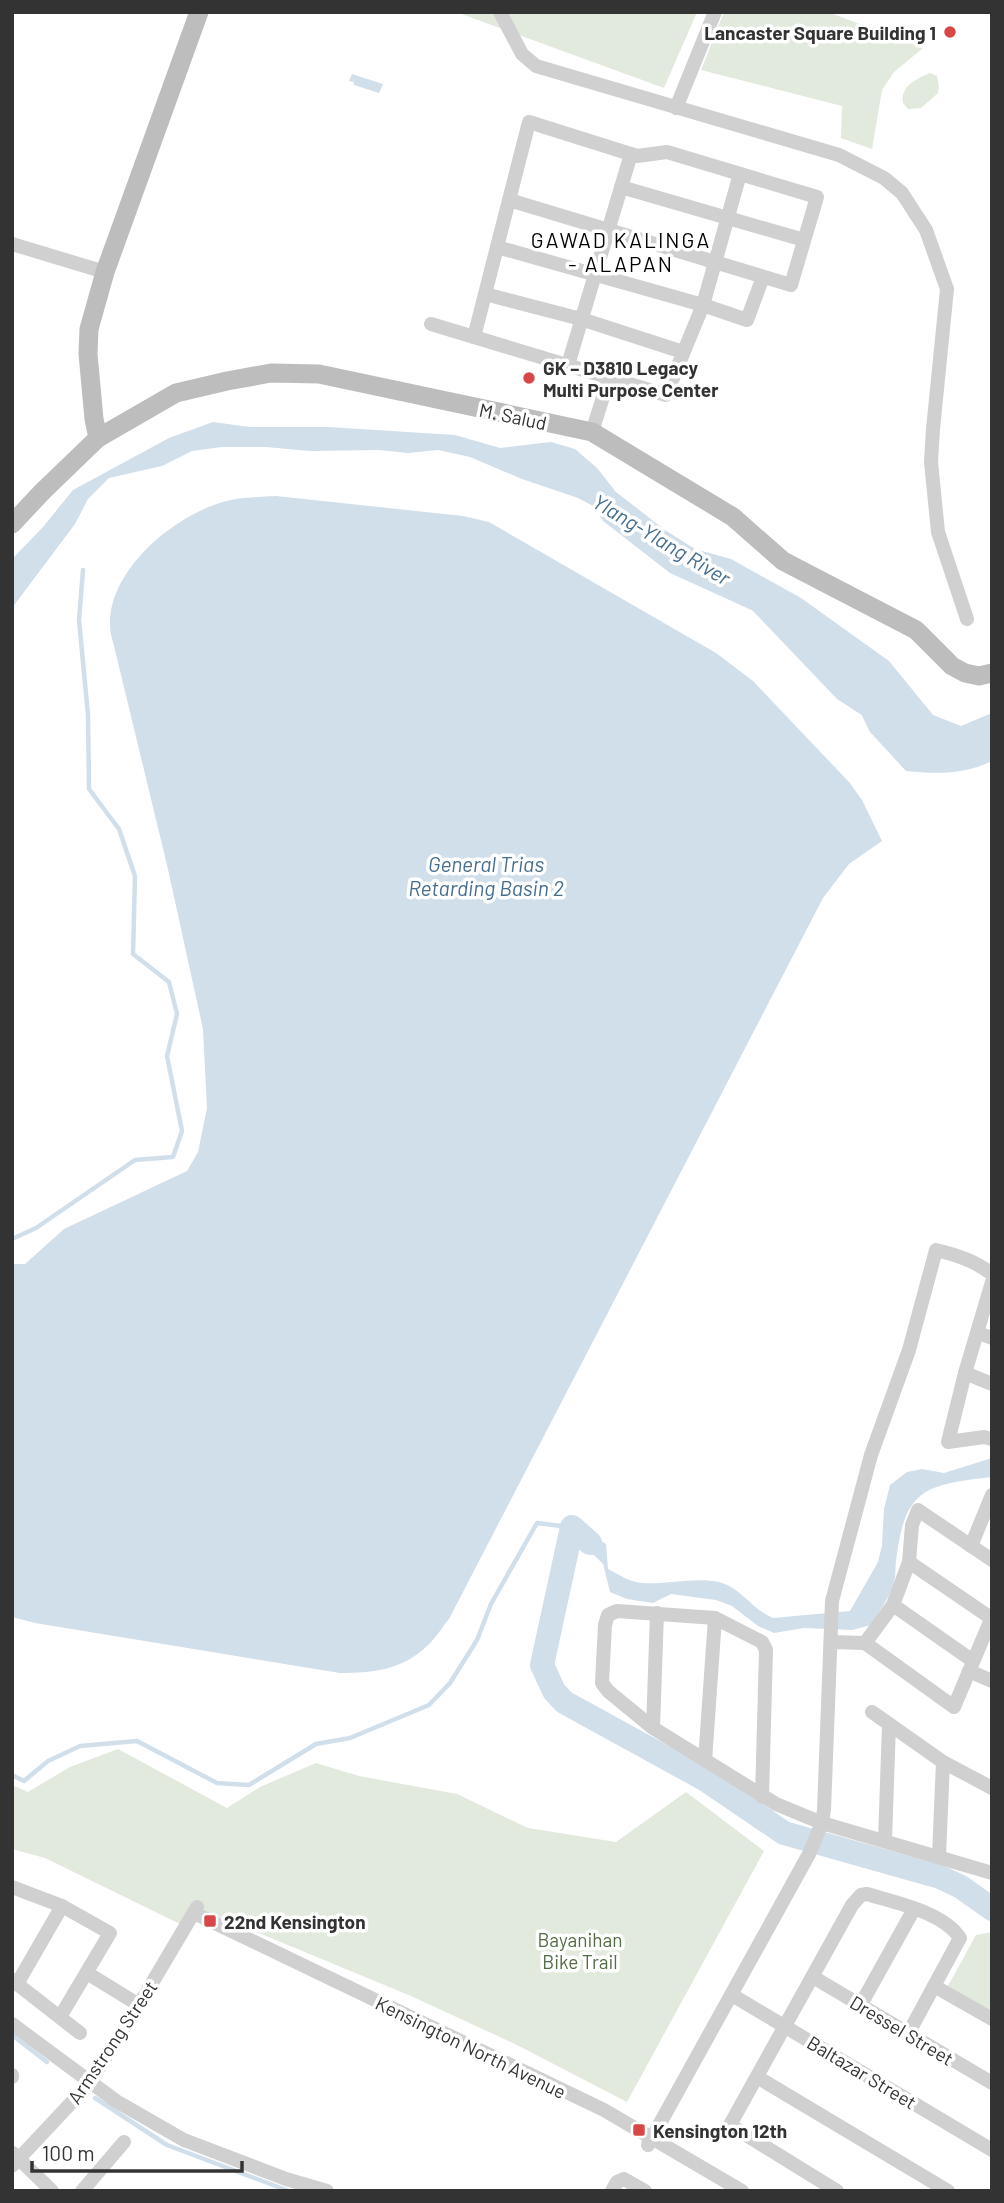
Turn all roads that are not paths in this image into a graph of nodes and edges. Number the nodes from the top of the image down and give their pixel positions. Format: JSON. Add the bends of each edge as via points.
{"nodes":[{"id":1,"x":199,"y":12,"type":"edge"},
{"id":2,"x":499,"y":12,"type":"edge"},
{"id":3,"x":715,"y":12,"type":"edge"},
{"id":4,"x":676,"y":107,"type":"junction"},
{"id":5,"x":631,"y":154,"type":"junction"},
{"id":6,"x":740,"y":174,"type":"junction"},
{"id":7,"x":621,"y":187,"type":"junction"},
{"id":8,"x":509,"y":200,"type":"junction"},
{"id":9,"x":728,"y":218,"type":"junction"},
{"id":10,"x":608,"y":230,"type":"junction"},
{"id":11,"x":804,"y":240,"type":"junction"},
{"id":12,"x":12,"y":244,"type":"edge"},
{"id":13,"x":497,"y":247,"type":"junction"},
{"id":14,"x":715,"y":262,"type":"junction"},
{"id":15,"x":105,"y":272,"type":"junction"},
{"id":16,"x":595,"y":275,"type":"junction"},
{"id":17,"x":763,"y":277,"type":"junction"},
{"id":18,"x":485,"y":294,"type":"junction"},
{"id":19,"x":703,"y":305,"type":"junction"},
{"id":20,"x":581,"y":319,"type":"junction"},
{"id":21,"x":431,"y":324,"type":"dead end"},
{"id":22,"x":474,"y":337,"type":"junction"},
{"id":23,"x":683,"y":352,"type":"junction"},
{"id":24,"x":568,"y":365,"type":"junction"},
{"id":25,"x":609,"y":378,"type":"junction"},
{"id":26,"x":592,"y":432,"type":"junction"},
{"id":27,"x":98,"y":438,"type":"junction"},
{"id":28,"x":12,"y":524,"type":"edge"},
{"id":29,"x":967,"y":619,"type":"dead end"},
{"id":30,"x":992,"y":673,"type":"edge"},
{"id":31,"x":992,"y":1274,"type":"edge"},
{"id":32,"x":992,"y":1282,"type":"edge"},
{"id":33,"x":985,"y":1335,"type":"edge"},
{"id":34,"x":965,"y":1373,"type":"junction"},
{"id":35,"x":992,"y":1384,"type":"edge"},
{"id":36,"x":992,"y":1438,"type":"edge"},
{"id":37,"x":992,"y":1495,"type":"edge"},
{"id":38,"x":971,"y":1546,"type":"junction"},
{"id":39,"x":992,"y":1560,"type":"edge"},
{"id":40,"x":909,"y":1562,"type":"junction"},
{"id":41,"x":893,"y":1605,"type":"junction"},
{"id":42,"x":657,"y":1613,"type":"junction"},
{"id":43,"x":715,"y":1618,"type":"junction"},
{"id":44,"x":991,"y":1618,"type":"edge"},
{"id":45,"x":831,"y":1639,"type":"junction"},
{"id":46,"x":865,"y":1643,"type":"junction"},
{"id":47,"x":971,"y":1666,"type":"junction"},
{"id":48,"x":992,"y":1681,"type":"edge"},
{"id":49,"x":872,"y":1712,"type":"dead end"},
{"id":50,"x":889,"y":1724,"type":"junction"},
{"id":51,"x":653,"y":1728,"type":"junction"},
{"id":52,"x":705,"y":1761,"type":"junction"},
{"id":53,"x":943,"y":1762,"type":"junction"},
{"id":54,"x":992,"y":1788,"type":"edge"},
{"id":55,"x":762,"y":1797,"type":"junction"},
{"id":56,"x":821,"y":1826,"type":"junction"},
{"id":57,"x":885,"y":1841,"type":"junction"},
{"id":58,"x":939,"y":1856,"type":"junction"},
{"id":59,"x":992,"y":1873,"type":"edge"},
{"id":60,"x":12,"y":1887,"type":"edge"},
{"id":61,"x":62,"y":1906,"type":"junction"},
{"id":62,"x":914,"y":1909,"type":"junction"},
{"id":63,"x":195,"y":1910,"type":"joint"},
{"id":64,"x":87,"y":1973,"type":"junction"},
{"id":65,"x":813,"y":1976,"type":"junction"},
{"id":66,"x":15,"y":1982,"type":"edge"},
{"id":67,"x":934,"y":1986,"type":"junction"},
{"id":68,"x":732,"y":1995,"type":"junction"},
{"id":69,"x":139,"y":2005,"type":"junction"},
{"id":70,"x":860,"y":2006,"type":"junction"},
{"id":71,"x":60,"y":2017,"type":"junction"},
{"id":72,"x":992,"y":2019,"type":"edge"},
{"id":73,"x":12,"y":2024,"type":"edge"},
{"id":74,"x":785,"y":2027,"type":"junction"},
{"id":75,"x":80,"y":2033,"type":"dead end"},
{"id":76,"x":908,"y":2034,"type":"junction"},
{"id":77,"x":757,"y":2077,"type":"junction"},
{"id":78,"x":90,"y":2082,"type":"junction"},
{"id":79,"x":992,"y":2083,"type":"edge"},
{"id":80,"x":650,"y":2141,"type":"junction"},
{"id":81,"x":124,"y":2142,"type":"dead end"},
{"id":82,"x":992,"y":2150,"type":"edge"},
{"id":83,"x":15,"y":2159,"type":"edge"},
{"id":84,"x":52,"y":2191,"type":"edge"},
{"id":85,"x":82,"y":2191,"type":"edge"},
{"id":86,"x":327,"y":2191,"type":"edge"},
{"id":87,"x":612,"y":2191,"type":"edge"},
{"id":88,"x":645,"y":2191,"type":"edge"},
{"id":89,"x":743,"y":2191,"type":"edge"},
{"id":90,"x":837,"y":2191,"type":"edge"},
{"id":91,"x":948,"y":2191,"type":"edge"}],
"edges":[{"from":1,"to":15,"type":"street"},
{"from":2,"to":4,"type":"street","via":[[522,54],[536,66]]},
{"from":3,"to":4,"type":"street"},
{"from":4,"to":29,"type":"street","via":[[839,155],[872,171],[902,193],[926,230],[947,289],[932,451],[938,532]]},
{"from":5,"to":6,"type":"street","via":[[667,152]]},
{"from":5,"to":7,"type":"street"},
{"from":5,"to":8,"type":"street","via":[[530,122]]},
{"from":6,"to":9,"type":"street"},
{"from":6,"to":11,"type":"street","via":[[817,198]]},
{"from":7,"to":9,"type":"street"},
{"from":7,"to":10,"type":"street"},
{"from":8,"to":10,"type":"street"},
{"from":8,"to":13,"type":"street"},
{"from":9,"to":11,"type":"street"},
{"from":9,"to":14,"type":"street"},
{"from":10,"to":14,"type":"street"},
{"from":10,"to":16,"type":"street"},
{"from":11,"to":17,"type":"street","via":[[791,285]]},
{"from":12,"to":15,"type":"street"},
{"from":13,"to":16,"type":"street"},
{"from":13,"to":18,"type":"street"},
{"from":14,"to":17,"type":"street"},
{"from":14,"to":19,"type":"street"},
{"from":15,"to":27,"type":"street","via":[[88,341]]},
{"from":16,"to":19,"type":"street"},
{"from":16,"to":20,"type":"street"},
{"from":17,"to":19,"type":"street","via":[[747,320]]},
{"from":18,"to":20,"type":"street"},
{"from":18,"to":22,"type":"street"},
{"from":19,"to":23,"type":"street"},
{"from":20,"to":23,"type":"street"},
{"from":20,"to":24,"type":"street"},
{"from":21,"to":22,"type":"street"},
{"from":22,"to":24,"type":"street"},
{"from":23,"to":25,"type":"street","via":[[666,395]]},
{"from":24,"to":25,"type":"street"},
{"from":25,"to":26,"type":"street"},
{"from":26,"to":27,"type":"street","name":"M. Salud","via":[[319,374],[271,373],[176,393]]},
{"from":26,"to":30,"type":"street","name":"M. Salud","via":[[733,517],[783,561],[909,626],[952,666],[979,676]]},
{"from":27,"to":28,"type":"street","name":"M. Salud"},
{"from":31,"to":45,"type":"street","via":[[961,1256],[936,1250],[909,1350],[871,1455],[832,1601]]},
{"from":32,"to":33,"type":"street"},
{"from":33,"to":34,"type":"street"},
{"from":34,"to":35,"type":"street"},
{"from":34,"to":36,"type":"street","via":[[948,1442]]},
{"from":37,"to":38,"type":"street"},
{"from":38,"to":39,"type":"street"},
{"from":38,"to":40,"type":"street","via":[[918,1510]]},
{"from":40,"to":41,"type":"street"},
{"from":40,"to":44,"type":"street"},
{"from":41,"to":46,"type":"street"},
{"from":41,"to":47,"type":"street"},
{"from":42,"to":43,"type":"street"},
{"from":42,"to":51,"type":"street"},
{"from":42,"to":51,"type":"street","via":[[617,1611],[608,1615],[602,1675],[608,1691]]},
{"from":43,"to":52,"type":"street"},
{"from":43,"to":55,"type":"street","via":[[762,1642],[766,1650]]},
{"from":44,"to":47,"type":"street"},
{"from":45,"to":46,"type":"street"},
{"from":45,"to":56,"type":"street"},
{"from":46,"to":47,"type":"street","via":[[954,1707]]},
{"from":47,"to":48,"type":"street"},
{"from":49,"to":50,"type":"street"},
{"from":50,"to":53,"type":"street"},
{"from":50,"to":57,"type":"street"},
{"from":51,"to":52,"type":"street"},
{"from":52,"to":55,"type":"street"},
{"from":53,"to":54,"type":"street"},
{"from":53,"to":58,"type":"street"},
{"from":55,"to":56,"type":"street"},
{"from":56,"to":57,"type":"street"},
{"from":56,"to":68,"type":"street"},
{"from":57,"to":58,"type":"street"},
{"from":58,"to":59,"type":"street"},
{"from":60,"to":61,"type":"street"},
{"from":61,"to":64,"type":"street","via":[[109,1931]]},
{"from":61,"to":66,"type":"street"},
{"from":62,"to":65,"type":"street","via":[[861,1895]]},
{"from":62,"to":67,"type":"street","via":[[930,1914],[960,1938]]},
{"from":62,"to":70,"type":"street"},
{"from":63,"to":69,"type":"street","name":"Armstrong Street"},
{"from":63,"to":80,"type":"street","name":"Kensington North Avenue","via":[[604,2110]]},
{"from":64,"to":69,"type":"street"},
{"from":64,"to":71,"type":"street"},
{"from":65,"to":70,"type":"street","name":"Dressel Street"},
{"from":65,"to":74,"type":"street"},
{"from":66,"to":71,"type":"street"},
{"from":67,"to":72,"type":"street"},
{"from":67,"to":76,"type":"street"},
{"from":68,"to":74,"type":"street","name":"Baltazar Street"},
{"from":68,"to":80,"type":"street"},
{"from":69,"to":78,"type":"street","name":"Armstrong Street"},
{"from":70,"to":76,"type":"street","name":"Dressel Street"},
{"from":71,"to":75,"type":"street"},
{"from":73,"to":78,"type":"street"},
{"from":74,"to":77,"type":"street"},
{"from":74,"to":82,"type":"street","name":"Baltazar Street"},
{"from":76,"to":79,"type":"street","name":"Dressel Street"},
{"from":77,"to":90,"type":"street","via":[[730,2125]]},
{"from":77,"to":91,"type":"street"},
{"from":78,"to":83,"type":"street","name":"Armstrong Street"},
{"from":78,"to":86,"type":"street","via":[[140,2117],[184,2140]]},
{"from":80,"to":89,"type":"street","name":"Kensington North Avenue"},
{"from":81,"to":85,"type":"street"},
{"from":83,"to":84,"type":"street"},
{"from":87,"to":88,"type":"street","via":[[624,2179]]}]}
